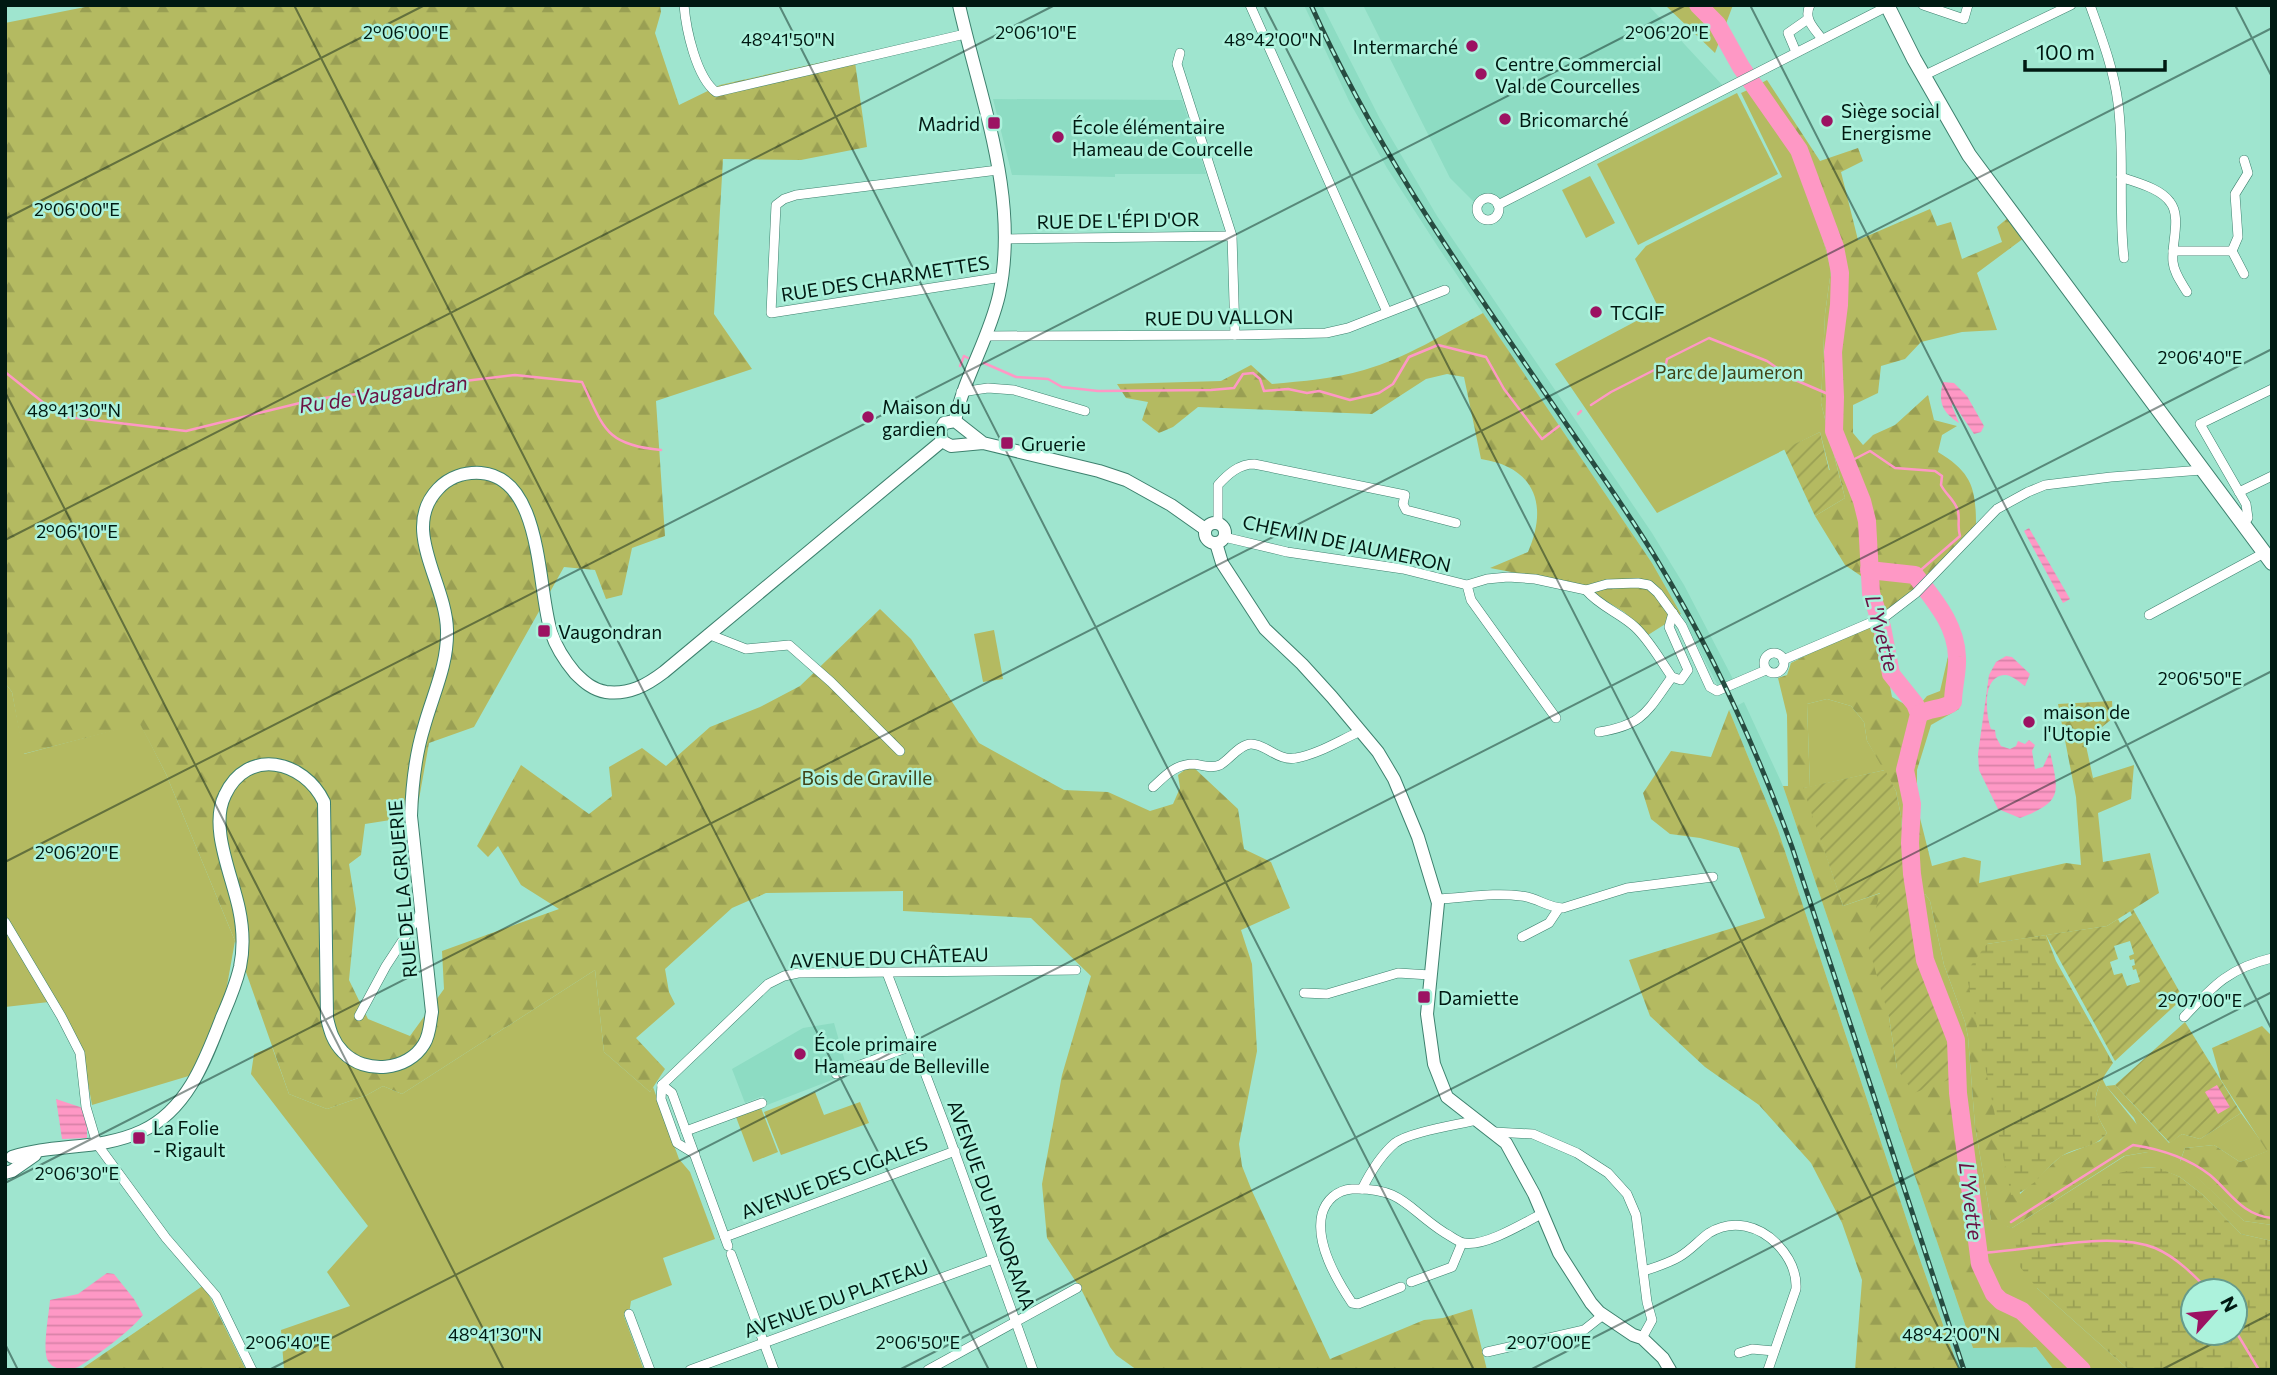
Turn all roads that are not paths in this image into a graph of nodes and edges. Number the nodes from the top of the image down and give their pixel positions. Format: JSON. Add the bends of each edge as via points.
{"nodes":[{"id":1,"x":684,"y":5,"type":"edge"},
{"id":2,"x":959,"y":5,"type":"edge"},
{"id":3,"x":1250,"y":5,"type":"edge"},
{"id":4,"x":1810,"y":5,"type":"edge"},
{"id":5,"x":1923,"y":5,"type":"edge"},
{"id":6,"x":1968,"y":5,"type":"edge"},
{"id":7,"x":2071,"y":5,"type":"edge"},
{"id":8,"x":2090,"y":5,"type":"edge"},
{"id":9,"x":1888,"y":6,"type":"edge"},
{"id":10,"x":1808,"y":19,"type":"junction"},
{"id":11,"x":965,"y":34,"type":"junction"},
{"id":12,"x":1822,"y":39,"type":"junction"},
{"id":13,"x":1796,"y":52,"type":"junction"},
{"id":14,"x":1180,"y":53,"type":"dead end"},
{"id":15,"x":1923,"y":76,"type":"junction"},
{"id":16,"x":2244,"y":160,"type":"dead end"},
{"id":17,"x":998,"y":170,"type":"junction"},
{"id":18,"x":2121,"y":177,"type":"junction"},
{"id":19,"x":1498,"y":205,"type":"dead end"},
{"id":20,"x":1232,"y":236,"type":"junction"},
{"id":21,"x":1005,"y":239,"type":"junction"},
{"id":22,"x":2173,"y":251,"type":"junction"},
{"id":23,"x":2232,"y":251,"type":"junction"},
{"id":24,"x":2124,"y":258,"type":"dead end"},
{"id":25,"x":2244,"y":274,"type":"dead end"},
{"id":26,"x":1002,"y":277,"type":"junction"},
{"id":27,"x":1445,"y":290,"type":"dead end"},
{"id":28,"x":2187,"y":292,"type":"dead end"},
{"id":29,"x":1387,"y":312,"type":"junction"},
{"id":30,"x":1235,"y":335,"type":"junction"},
{"id":31,"x":987,"y":336,"type":"junction"},
{"id":32,"x":2272,"y":389,"type":"edge"},
{"id":33,"x":961,"y":393,"type":"junction"},
{"id":34,"x":1085,"y":411,"type":"dead end"},
{"id":35,"x":959,"y":424,"type":"junction"},
{"id":36,"x":942,"y":441,"type":"junction"},
{"id":37,"x":983,"y":443,"type":"junction"},
{"id":38,"x":955,"y":446,"type":"junction"},
{"id":39,"x":2202,"y":470,"type":"junction"},
{"id":40,"x":2272,"y":476,"type":"edge"},
{"id":41,"x":2239,"y":492,"type":"junction"},
{"id":42,"x":1218,"y":523,"type":"junction"},
{"id":43,"x":1456,"y":523,"type":"dead end"},
{"id":44,"x":2243,"y":525,"type":"junction"},
{"id":45,"x":1205,"y":529,"type":"junction"},
{"id":46,"x":1220,"y":540,"type":"junction"},
{"id":47,"x":2268,"y":558,"type":"edge"},
{"id":48,"x":1467,"y":585,"type":"junction"},
{"id":49,"x":1586,"y":590,"type":"junction"},
{"id":50,"x":1672,"y":613,"type":"junction"},
{"id":51,"x":2149,"y":615,"type":"dead end"},
{"id":52,"x":708,"y":634,"type":"junction"},
{"id":53,"x":1783,"y":660,"type":"junction"},
{"id":54,"x":1766,"y":670,"type":"junction"},
{"id":55,"x":1672,"y":677,"type":"junction"},
{"id":56,"x":1556,"y":718,"type":"dead end"},
{"id":57,"x":1361,"y":731,"type":"junction"},
{"id":58,"x":1600,"y":732,"type":"dead end"},
{"id":59,"x":900,"y":751,"type":"dead end"},
{"id":60,"x":1153,"y":787,"type":"dead end"},
{"id":61,"x":1713,"y":877,"type":"dead end"},
{"id":62,"x":1437,"y":899,"type":"junction"},
{"id":63,"x":1559,"y":908,"type":"junction"},
{"id":64,"x":420,"y":914,"type":"junction"},
{"id":65,"x":5,"y":922,"type":"edge"},
{"id":66,"x":1522,"y":937,"type":"dead end"},
{"id":67,"x":2272,"y":958,"type":"edge"},
{"id":68,"x":1076,"y":970,"type":"dead end"},
{"id":69,"x":887,"y":973,"type":"junction"},
{"id":70,"x":1430,"y":975,"type":"junction"},
{"id":71,"x":1304,"y":993,"type":"dead end"},
{"id":72,"x":359,"y":1016,"type":"dead end"},
{"id":73,"x":2184,"y":1017,"type":"dead end"},
{"id":74,"x":914,"y":1045,"type":"junction"},
{"id":75,"x":836,"y":1074,"type":"dead end"},
{"id":76,"x":662,"y":1085,"type":"junction"},
{"id":77,"x":762,"y":1102,"type":"dead end"},
{"id":78,"x":1477,"y":1120,"type":"junction"},
{"id":79,"x":686,"y":1131,"type":"junction"},
{"id":80,"x":1494,"y":1132,"type":"junction"},
{"id":81,"x":97,"y":1144,"type":"junction"},
{"id":82,"x":955,"y":1151,"type":"junction"},
{"id":83,"x":695,"y":1154,"type":"junction"},
{"id":84,"x":9,"y":1164,"type":"edge"},
{"id":85,"x":1362,"y":1189,"type":"junction"},
{"id":86,"x":1543,"y":1213,"type":"junction"},
{"id":87,"x":1462,"y":1244,"type":"junction"},
{"id":88,"x":728,"y":1246,"type":"junction"},
{"id":89,"x":993,"y":1259,"type":"junction"},
{"id":90,"x":1644,"y":1271,"type":"junction"},
{"id":91,"x":1411,"y":1283,"type":"dead end"},
{"id":92,"x":1401,"y":1287,"type":"dead end"},
{"id":93,"x":1077,"y":1288,"type":"dead end"},
{"id":94,"x":629,"y":1314,"type":"dead end"},
{"id":95,"x":1603,"y":1315,"type":"junction"},
{"id":96,"x":1016,"y":1321,"type":"junction"},
{"id":97,"x":1642,"y":1338,"type":"junction"},
{"id":98,"x":764,"y":1342,"type":"junction"},
{"id":99,"x":1774,"y":1351,"type":"junction"},
{"id":100,"x":1487,"y":1352,"type":"dead end"},
{"id":101,"x":1739,"y":1353,"type":"dead end"},
{"id":102,"x":252,"y":1370,"type":"edge"},
{"id":103,"x":650,"y":1370,"type":"edge"},
{"id":104,"x":690,"y":1370,"type":"edge"},
{"id":105,"x":774,"y":1370,"type":"edge"},
{"id":106,"x":928,"y":1370,"type":"edge"},
{"id":107,"x":1033,"y":1370,"type":"edge"},
{"id":108,"x":1670,"y":1370,"type":"edge"},
{"id":109,"x":1768,"y":1370,"type":"edge"}],
"edges":[{"from":1,"to":11,"type":"street","via":[[685,29],[705,81],[716,92]]},
{"from":2,"to":11,"type":"street"},
{"from":3,"to":29,"type":"street"},
{"from":4,"to":10,"type":"street"},
{"from":5,"to":6,"type":"street","via":[[1964,19]]},
{"from":7,"to":15,"type":"street"},
{"from":8,"to":18,"type":"street","via":[[2118,103]]},
{"from":9,"to":12,"type":"street"},
{"from":9,"to":15,"type":"main road"},
{"from":10,"to":12,"type":"street"},
{"from":10,"to":13,"type":"street","via":[[1788,33]]},
{"from":11,"to":17,"type":"street"},
{"from":12,"to":13,"type":"street"},
{"from":13,"to":19,"type":"street"},
{"from":14,"to":20,"type":"street","via":[[1177,64]]},
{"from":15,"to":39,"type":"main road","via":[[1969,155]]},
{"from":16,"to":23,"type":"street","via":[[2248,173],[2235,194],[2238,237]]},
{"from":17,"to":21,"type":"street"},
{"from":17,"to":26,"type":"street","name":"RUE DES CHARMETTES","via":[[784,199],[776,205],[771,313]]},
{"from":18,"to":22,"type":"street","via":[[2169,199],[2175,209]]},
{"from":18,"to":24,"type":"street"},
{"from":20,"to":21,"type":"street","name":"RUE DE L'ÉPI D'OR"},
{"from":20,"to":30,"type":"street"},
{"from":21,"to":26,"type":"street"},
{"from":22,"to":23,"type":"street"},
{"from":22,"to":28,"type":"street","via":[[2176,274]]},
{"from":23,"to":25,"type":"street"},
{"from":26,"to":31,"type":"street"},
{"from":27,"to":29,"type":"street","name":"RUE DU VALLON"},
{"from":29,"to":30,"type":"street","name":"RUE DU VALLON","via":[[1326,333]]},
{"from":30,"to":31,"type":"street","name":"RUE DU VALLON"},
{"from":31,"to":33,"type":"street"},
{"from":32,"to":41,"type":"street","via":[[2200,424]]},
{"from":33,"to":34,"type":"street","via":[[1014,390]]},
{"from":33,"to":35,"type":"street"},
{"from":35,"to":36,"type":"street","via":[[942,426]]},
{"from":35,"to":37,"type":"street"},
{"from":35,"to":38,"type":"street","via":[[963,438]]},
{"from":36,"to":38,"type":"street"},
{"from":36,"to":52,"type":"street","name":"RUE DE LA GRUERIE"},
{"from":37,"to":38,"type":"street"},
{"from":37,"to":45,"type":"street","via":[[1126,480]]},
{"from":39,"to":44,"type":"main road"},
{"from":39,"to":53,"type":"street","via":[[2045,485],[2028,492],[1997,509],[1916,593],[1886,616]]},
{"from":40,"to":41,"type":"street"},
{"from":41,"to":44,"type":"street","via":[[2248,518]]},
{"from":42,"to":43,"type":"street","via":[[1218,485],[1245,464],[1405,495],[1406,510]]},
{"from":42,"to":45,"type":"street"},
{"from":42,"to":46,"type":"street","via":[[1223,527]]},
{"from":44,"to":47,"type":"main road"},
{"from":45,"to":46,"type":"street","via":[[1206,539]]},
{"from":46,"to":48,"type":"street","name":"CHEMIN DE JAUMERON","via":[[1404,569]]},
{"from":46,"to":57,"type":"street","via":[[1223,563],[1265,629]]},
{"from":47,"to":51,"type":"street"},
{"from":48,"to":49,"type":"street","name":"CHEMIN DE JAUMERON","via":[[1508,577]]},
{"from":48,"to":56,"type":"street","via":[[1471,600]]},
{"from":49,"to":50,"type":"street","name":"CHEMIN DE JAUMERON","via":[[1607,584],[1649,585]]},
{"from":49,"to":55,"type":"street","name":"CHEMIN DE JAUMERON","via":[[1634,625]]},
{"from":50,"to":54,"type":"street","name":"CHEMIN DE JAUMERON","via":[[1714,691]]},
{"from":50,"to":55,"type":"street","name":"CHEMIN DE JAUMERON","via":[[1669,627],[1688,670],[1681,680]]},
{"from":52,"to":59,"type":"street","via":[[746,649],[789,645]]},
{"from":52,"to":64,"type":"street","name":"RUE DE LA GRUERIE","via":[[650,682],[621,693],[597,690],[568,664],[552,634],[533,533],[513,489],[497,476],[470,473],[438,488],[424,512],[421,536],[444,599],[447,631],[444,665],[424,728],[412,792]]},
{"from":53,"to":54,"type":"street","via":[[1778,673]]},
{"from":53,"to":54,"type":"street","via":[[1777,654],[1769,655],[1764,661]]},
{"from":55,"to":58,"type":"street","via":[[1642,718],[1622,729]]},
{"from":57,"to":60,"type":"street","via":[[1295,759],[1247,745],[1212,768],[1192,764],[1173,768]]},
{"from":57,"to":62,"type":"street","via":[[1394,779]]},
{"from":61,"to":63,"type":"street","via":[[1627,888]]},
{"from":62,"to":63,"type":"street","via":[[1511,895]]},
{"from":62,"to":70,"type":"street"},
{"from":63,"to":66,"type":"street","via":[[1549,923]]},
{"from":64,"to":72,"type":"street"},
{"from":64,"to":81,"type":"street","name":"RUE DE LA GRUERIE","via":[[432,1012],[428,1038],[417,1054],[399,1065],[361,1064],[334,1042],[327,1018],[324,802],[312,784],[291,768],[265,764],[242,774],[219,808],[218,822],[242,933],[240,966],[226,1007],[207,1054],[176,1106],[141,1131]]},
{"from":65,"to":81,"type":"street","via":[[80,1053],[86,1107]]},
{"from":67,"to":73,"type":"street","via":[[2238,968]]},
{"from":68,"to":69,"type":"street","name":"AVENUE DU CHÂTEAU"},
{"from":69,"to":74,"type":"street","name":"AVENUE DU PANORAMA"},
{"from":69,"to":76,"type":"street","name":"AVENUE DU CHÂTEAU","via":[[783,976],[768,984]]},
{"from":70,"to":71,"type":"street","via":[[1398,973],[1327,994]]},
{"from":70,"to":78,"type":"street","via":[[1427,1014],[1439,1082],[1447,1097]]},
{"from":74,"to":75,"type":"street"},
{"from":74,"to":82,"type":"street","name":"AVENUE DU PANORAMA"},
{"from":76,"to":79,"type":"street","via":[[672,1093]]},
{"from":76,"to":83,"type":"street","via":[[661,1099],[677,1143]]},
{"from":77,"to":79,"type":"street"},
{"from":78,"to":80,"type":"street"},
{"from":78,"to":85,"type":"street","via":[[1395,1143]]},
{"from":79,"to":83,"type":"street"},
{"from":80,"to":86,"type":"street","via":[[1515,1156]]},
{"from":80,"to":90,"type":"street","via":[[1533,1134],[1608,1173],[1628,1194],[1636,1215]]},
{"from":81,"to":84,"type":"street","name":"RUE DE LA GRUERIE","via":[[38,1153]]},
{"from":81,"to":102,"type":"street","via":[[166,1238],[216,1296]]},
{"from":82,"to":88,"type":"street","name":"AVENUE DES CIGALES"},
{"from":82,"to":89,"type":"street","name":"AVENUE DU PANORAMA"},
{"from":83,"to":88,"type":"street"},
{"from":85,"to":87,"type":"street","via":[[1377,1188],[1400,1198]]},
{"from":85,"to":92,"type":"street","via":[[1345,1189],[1326,1203],[1320,1233],[1326,1252],[1352,1303]]},
{"from":86,"to":87,"type":"street","via":[[1481,1242]]},
{"from":86,"to":95,"type":"street","via":[[1559,1253]]},
{"from":87,"to":91,"type":"street","via":[[1452,1267]]},
{"from":88,"to":98,"type":"street"},
{"from":89,"to":96,"type":"street","name":"AVENUE DU PANORAMA"},
{"from":89,"to":98,"type":"street","name":"AVENUE DU PLATEAU"},
{"from":90,"to":97,"type":"street","via":[[1652,1320]]},
{"from":90,"to":99,"type":"street","via":[[1679,1257],[1727,1225],[1742,1224],[1763,1233],[1787,1255],[1797,1276]]},
{"from":93,"to":96,"type":"street"},
{"from":94,"to":103,"type":"street"},
{"from":95,"to":97,"type":"street"},
{"from":95,"to":100,"type":"street","via":[[1584,1330]]},
{"from":96,"to":106,"type":"street"},
{"from":96,"to":107,"type":"street","name":"AVENUE DU PANORAMA"},
{"from":97,"to":108,"type":"street"},
{"from":98,"to":104,"type":"street","name":"AVENUE DU PLATEAU"},
{"from":98,"to":105,"type":"street"},
{"from":99,"to":101,"type":"street"},
{"from":99,"to":109,"type":"street"}]}
